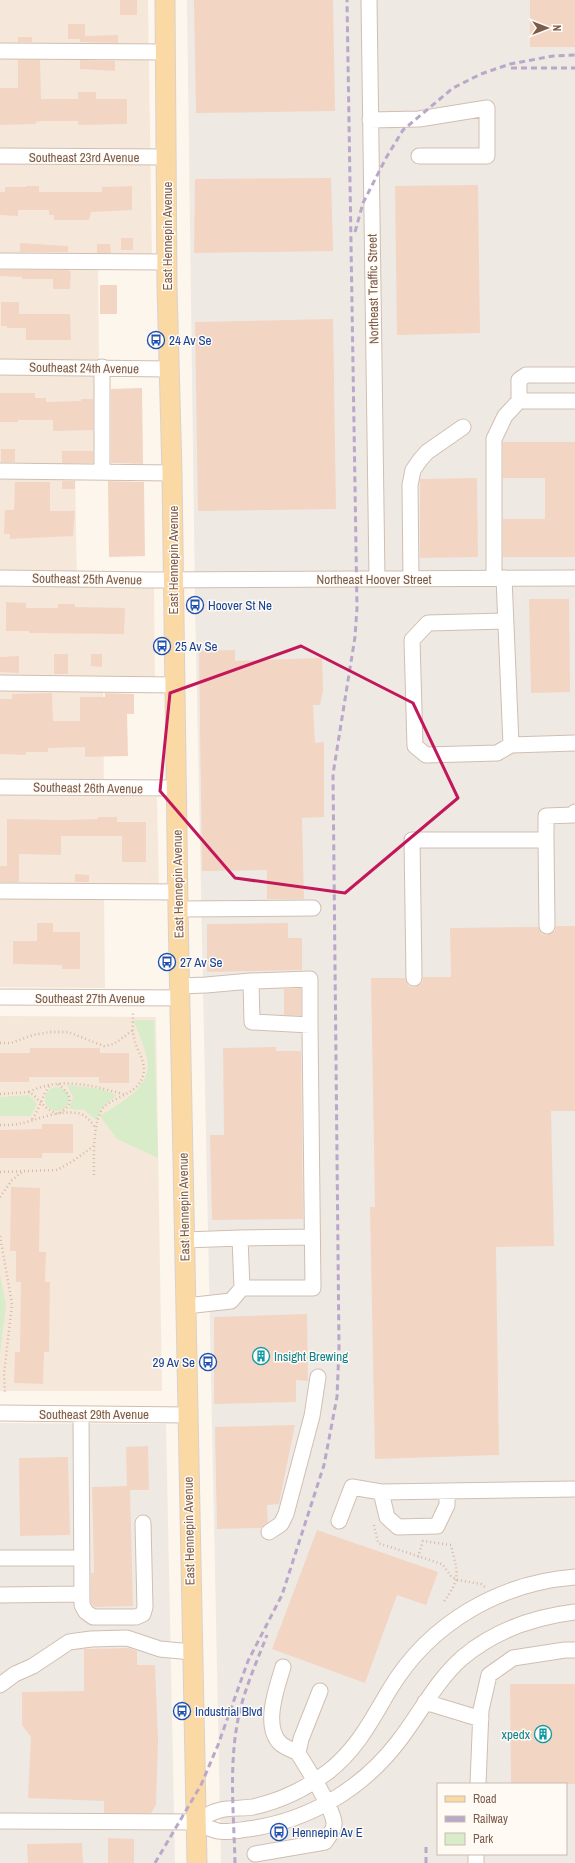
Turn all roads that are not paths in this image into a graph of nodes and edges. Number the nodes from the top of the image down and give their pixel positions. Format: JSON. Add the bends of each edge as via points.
{"nodes":[{"id":1,"x":165,"y":0,"type":"edge"},
{"id":2,"x":369,"y":0,"type":"edge"},
{"id":3,"x":0,"y":51,"type":"edge"},
{"id":4,"x":166,"y":52,"type":"junction"},
{"id":5,"x":370,"y":120,"type":"junction"},
{"id":6,"x":0,"y":156,"type":"edge"},
{"id":7,"x":419,"y":156,"type":"dead end"},
{"id":8,"x":167,"y":157,"type":"junction"},
{"id":9,"x":0,"y":261,"type":"edge"},
{"id":10,"x":167,"y":262,"type":"junction"},
{"id":11,"x":0,"y":367,"type":"edge"},
{"id":12,"x":102,"y":367,"type":"junction"},
{"id":13,"x":169,"y":370,"type":"junction"},
{"id":14,"x":575,"y":375,"type":"edge"},
{"id":15,"x":520,"y":401,"type":"junction"},
{"id":16,"x":575,"y":401,"type":"edge"},
{"id":17,"x":463,"y":427,"type":"dead end"},
{"id":18,"x":0,"y":471,"type":"edge"},
{"id":19,"x":102,"y":472,"type":"junction"},
{"id":20,"x":172,"y":473,"type":"junction"},
{"id":21,"x":0,"y":578,"type":"edge"},
{"id":22,"x":499,"y":578,"type":"junction"},
{"id":23,"x":575,"y":578,"type":"edge"},
{"id":24,"x":377,"y":579,"type":"junction"},
{"id":25,"x":411,"y":579,"type":"junction"},
{"id":26,"x":174,"y":580,"type":"junction"},
{"id":27,"x":505,"y":622,"type":"junction"},
{"id":28,"x":0,"y":683,"type":"edge"},
{"id":29,"x":174,"y":685,"type":"junction"},
{"id":30,"x":575,"y":743,"type":"edge"},
{"id":31,"x":511,"y":745,"type":"junction"},
{"id":32,"x":0,"y":787,"type":"edge"},
{"id":33,"x":176,"y":788,"type":"junction"},
{"id":34,"x":575,"y":812,"type":"edge"},
{"id":35,"x":546,"y":840,"type":"junction"},
{"id":36,"x":0,"y":891,"type":"edge"},
{"id":37,"x":178,"y":901,"type":"junction"},
{"id":38,"x":313,"y":908,"type":"dead end"},
{"id":39,"x":547,"y":926,"type":"dead end"},
{"id":40,"x":414,"y":978,"type":"dead end"},
{"id":41,"x":251,"y":980,"type":"junction"},
{"id":42,"x":180,"y":992,"type":"junction"},
{"id":43,"x":0,"y":997,"type":"edge"},
{"id":44,"x":310,"y":1025,"type":"junction"},
{"id":45,"x":312,"y":1237,"type":"junction"},
{"id":46,"x":240,"y":1238,"type":"junction"},
{"id":47,"x":184,"y":1240,"type":"junction"},
{"id":48,"x":242,"y":1288,"type":"junction"},
{"id":49,"x":186,"y":1306,"type":"junction"},
{"id":50,"x":318,"y":1377,"type":"dead end"},
{"id":51,"x":0,"y":1414,"type":"edge"},
{"id":52,"x":81,"y":1414,"type":"junction"},
{"id":53,"x":188,"y":1415,"type":"junction"},
{"id":54,"x":575,"y":1489,"type":"edge"},
{"id":55,"x":381,"y":1492,"type":"junction"},
{"id":56,"x":447,"y":1492,"type":"junction"},
{"id":57,"x":339,"y":1521,"type":"dead end"},
{"id":58,"x":143,"y":1523,"type":"dead end"},
{"id":59,"x":269,"y":1532,"type":"dead end"},
{"id":60,"x":0,"y":1558,"type":"edge"},
{"id":61,"x":82,"y":1558,"type":"junction"},
{"id":62,"x":575,"y":1577,"type":"edge"},
{"id":63,"x":82,"y":1594,"type":"junction"},
{"id":64,"x":0,"y":1596,"type":"edge"},
{"id":65,"x":575,"y":1612,"type":"edge"},
{"id":66,"x":575,"y":1650,"type":"edge"},
{"id":67,"x":192,"y":1652,"type":"junction"},
{"id":68,"x":283,"y":1667,"type":"dead end"},
{"id":69,"x":0,"y":1685,"type":"edge"},
{"id":70,"x":320,"y":1691,"type":"dead end"},
{"id":71,"x":425,"y":1702,"type":"junction"},
{"id":72,"x":481,"y":1719,"type":"junction"},
{"id":73,"x":298,"y":1753,"type":"junction"},
{"id":74,"x":314,"y":1781,"type":"junction"},
{"id":75,"x":478,"y":1783,"type":"edge"},
{"id":76,"x":326,"y":1803,"type":"junction"},
{"id":77,"x":0,"y":1821,"type":"edge"},
{"id":78,"x":195,"y":1822,"type":"junction"},
{"id":79,"x":256,"y":1828,"type":"junction"},
{"id":80,"x":255,"y":1858,"type":"edge"},
{"id":81,"x":196,"y":1863,"type":"edge"}],
"edges":[{"from":1,"to":4,"type":"main road","name":"East Hennepin Avenue"},
{"from":2,"to":5,"type":"street","name":"Northeast Traffic Street"},
{"from":3,"to":4,"type":"street"},
{"from":4,"to":8,"type":"main road","name":"East Hennepin Avenue"},
{"from":5,"to":7,"type":"street","via":[[418,119],[487,108],[487,156]]},
{"from":5,"to":24,"type":"street","name":"Northeast Traffic Street"},
{"from":6,"to":8,"type":"street","name":"Southeast 23rd Avenue"},
{"from":8,"to":10,"type":"main road","name":"East Hennepin Avenue"},
{"from":9,"to":10,"type":"street"},
{"from":10,"to":13,"type":"main road","name":"East Hennepin Avenue"},
{"from":11,"to":12,"type":"street","name":"Southeast 24th Avenue"},
{"from":12,"to":13,"type":"street","name":"Southeast 24th Avenue"},
{"from":12,"to":19,"type":"street"},
{"from":13,"to":20,"type":"main road","name":"East Hennepin Avenue"},
{"from":14,"to":15,"type":"street","via":[[526,375],[519,380]]},
{"from":15,"to":16,"type":"street"},
{"from":15,"to":22,"type":"street","via":[[505,416],[494,439]]},
{"from":17,"to":25,"type":"street","via":[[427,452],[413,470],[410,485]]},
{"from":18,"to":19,"type":"street"},
{"from":19,"to":20,"type":"street"},
{"from":20,"to":26,"type":"main road","name":"East Hennepin Avenue"},
{"from":21,"to":26,"type":"street","name":"Southeast 25th Avenue"},
{"from":22,"to":23,"type":"street","name":"Northeast Hoover Street"},
{"from":22,"to":25,"type":"street","name":"Northeast Hoover Street"},
{"from":22,"to":27,"type":"street"},
{"from":24,"to":25,"type":"street","name":"Northeast Hoover Street"},
{"from":24,"to":26,"type":"street","name":"Northeast Hoover Street"},
{"from":26,"to":29,"type":"main road","name":"East Hennepin Avenue"},
{"from":27,"to":31,"type":"street"},
{"from":27,"to":31,"type":"street","via":[[428,623],[412,640],[415,746],[426,755],[497,753]]},
{"from":28,"to":29,"type":"street"},
{"from":29,"to":33,"type":"main road","name":"East Hennepin Avenue"},
{"from":30,"to":31,"type":"street"},
{"from":32,"to":33,"type":"street","name":"Southeast 26th Avenue"},
{"from":33,"to":37,"type":"main road","name":"East Hennepin Avenue"},
{"from":34,"to":35,"type":"street","via":[[573,815],[546,816]]},
{"from":35,"to":39,"type":"street"},
{"from":35,"to":40,"type":"street","via":[[412,840]]},
{"from":36,"to":37,"type":"street"},
{"from":37,"to":38,"type":"street"},
{"from":37,"to":42,"type":"main road","name":"East Hennepin Avenue"},
{"from":41,"to":42,"type":"street","name":"Southeast 27th Avenue","via":[[206,985]]},
{"from":41,"to":44,"type":"street","via":[[252,1022]]},
{"from":41,"to":44,"type":"street","name":"Southeast 27th Avenue","via":[[310,979]]},
{"from":42,"to":43,"type":"street","name":"Southeast 27th Avenue","via":[[133,998]]},
{"from":42,"to":47,"type":"main road","name":"East Hennepin Avenue"},
{"from":44,"to":45,"type":"street"},
{"from":45,"to":46,"type":"street"},
{"from":45,"to":48,"type":"street","via":[[313,1288]]},
{"from":46,"to":47,"type":"street"},
{"from":46,"to":48,"type":"street"},
{"from":47,"to":49,"type":"main road","name":"East Hennepin Avenue"},
{"from":48,"to":49,"type":"street","via":[[231,1301]]},
{"from":49,"to":53,"type":"main road","name":"East Hennepin Avenue"},
{"from":50,"to":59,"type":"street","via":[[312,1416],[286,1514],[281,1524]]},
{"from":51,"to":52,"type":"street","name":"Southeast 29th Avenue"},
{"from":52,"to":53,"type":"street","name":"Southeast 29th Avenue"},
{"from":52,"to":61,"type":"street"},
{"from":53,"to":67,"type":"main road","name":"East Hennepin Avenue"},
{"from":54,"to":56,"type":"street"},
{"from":55,"to":56,"type":"street"},
{"from":55,"to":56,"type":"street","via":[[387,1517],[398,1527],[437,1526],[447,1506]]},
{"from":55,"to":57,"type":"street","via":[[352,1487]]},
{"from":58,"to":63,"type":"street","via":[[143,1614],[136,1617],[93,1617],[82,1605]]},
{"from":60,"to":61,"type":"street"},
{"from":61,"to":63,"type":"street"},
{"from":62,"to":74,"type":"street","via":[[549,1580],[505,1592],[460,1615],[440,1631],[404,1668],[355,1746],[329,1771]]},
{"from":63,"to":64,"type":"street"},
{"from":65,"to":71,"type":"street","via":[[530,1621],[481,1644],[448,1672]]},
{"from":66,"to":72,"type":"street","via":[[513,1658],[489,1675]]},
{"from":67,"to":69,"type":"street","via":[[153,1648],[127,1638],[90,1638],[69,1642]]},
{"from":67,"to":78,"type":"main road","name":"East Hennepin Avenue"},
{"from":68,"to":73,"type":"street","via":[[273,1698],[273,1727],[281,1744]]},
{"from":70,"to":73,"type":"street"},
{"from":71,"to":72,"type":"street"},
{"from":71,"to":76,"type":"street","via":[[406,1732],[383,1760],[365,1778]]},
{"from":72,"to":75,"type":"street"},
{"from":73,"to":74,"type":"street"},
{"from":74,"to":76,"type":"street"},
{"from":74,"to":78,"type":"street","via":[[288,1796],[271,1802],[252,1807],[218,1810]]},
{"from":76,"to":79,"type":"street","via":[[298,1817]]},
{"from":76,"to":80,"type":"street","via":[[334,1823],[332,1833],[325,1842]]},
{"from":77,"to":78,"type":"street"},
{"from":78,"to":79,"type":"street","via":[[219,1831]]},
{"from":78,"to":81,"type":"main road","name":"East Hennepin Avenue"},
{"from":79,"to":80,"type":"street"}]}
